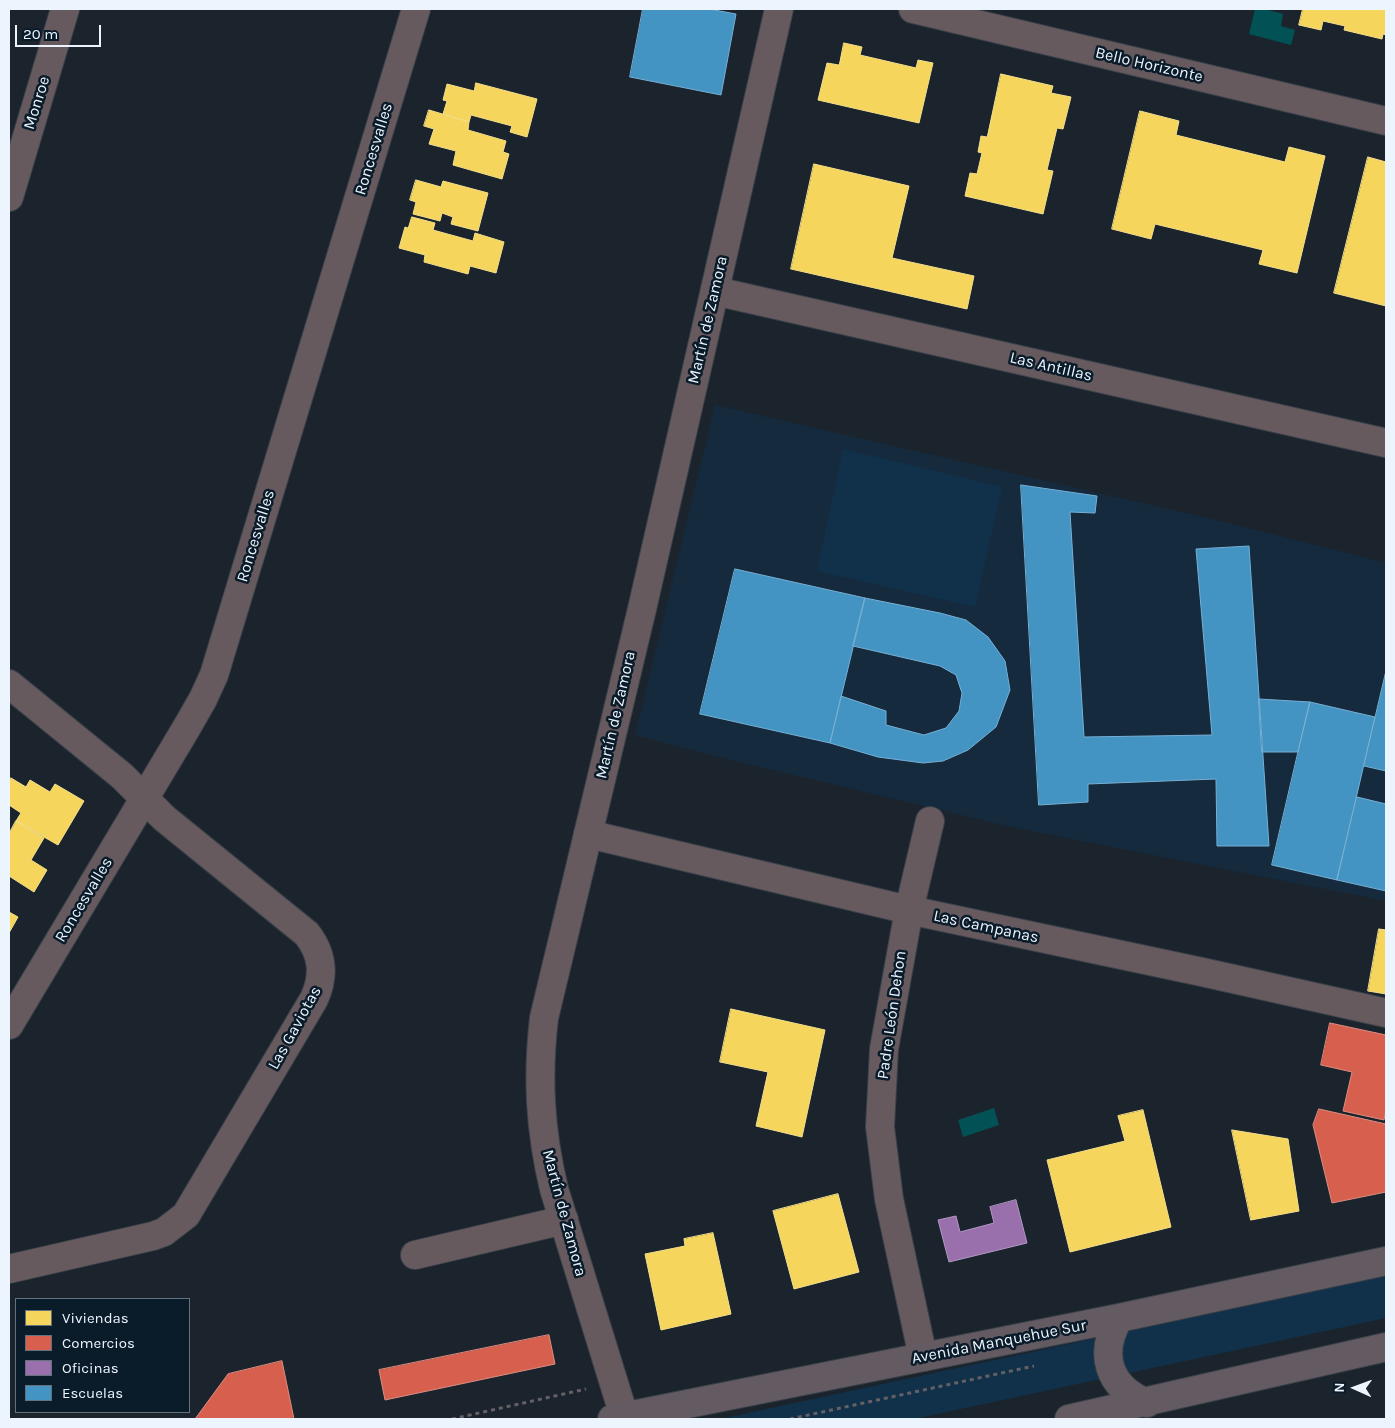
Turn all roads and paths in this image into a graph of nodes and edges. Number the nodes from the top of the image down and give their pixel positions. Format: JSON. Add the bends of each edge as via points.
{"nodes":[{"id":1,"x":65,"y":9,"type":"edge"},
{"id":2,"x":416,"y":9,"type":"edge"},
{"id":3,"x":779,"y":9,"type":"edge"},
{"id":4,"x":913,"y":9,"type":"edge"},
{"id":5,"x":1386,"y":121,"type":"edge"},
{"id":6,"x":9,"y":197,"type":"edge"},
{"id":7,"x":715,"y":291,"type":"junction"},
{"id":8,"x":1386,"y":444,"type":"edge"},
{"id":9,"x":9,"y":684,"type":"edge"},
{"id":10,"x":145,"y":798,"type":"junction"},
{"id":11,"x":930,"y":821,"type":"dead end"},
{"id":12,"x":588,"y":834,"type":"junction"},
{"id":13,"x":908,"y":910,"type":"junction"},
{"id":14,"x":1386,"y":1013,"type":"edge"},
{"id":15,"x":9,"y":1025,"type":"edge"},
{"id":16,"x":564,"y":1220,"type":"junction"},
{"id":17,"x":415,"y":1255,"type":"dead end"},
{"id":18,"x":1386,"y":1261,"type":"edge"},
{"id":19,"x":9,"y":1269,"type":"edge"},
{"id":20,"x":1119,"y":1318,"type":"junction"},
{"id":21,"x":1386,"y":1347,"type":"edge"},
{"id":22,"x":923,"y":1357,"type":"junction"},
{"id":23,"x":583,"y":1390,"type":"dead end"},
{"id":24,"x":1148,"y":1403,"type":"junction"},
{"id":25,"x":620,"y":1418,"type":"edge"},
{"id":26,"x":452,"y":1419,"type":"edge"},
{"id":27,"x":1069,"y":1419,"type":"edge"}],
"edges":[{"from":1,"to":6,"type":"street","name":"Monroe"},
{"from":2,"to":10,"type":"street","name":"Roncesvalles","via":[[214,675],[203,700]]},
{"from":3,"to":7,"type":"street","name":"Martín de Zamora"},
{"from":4,"to":5,"type":"street","name":"Bello Horizonte"},
{"from":7,"to":8,"type":"street","name":"Las Antillas"},
{"from":7,"to":12,"type":"street","name":"Martín de Zamora"},
{"from":9,"to":10,"type":"street","name":"Las Gaviotas"},
{"from":10,"to":15,"type":"street","name":"Roncesvalles"},
{"from":10,"to":19,"type":"street","name":"Las Gaviotas","via":[[164,818],[307,934],[319,955],[322,968],[319,989],[186,1215],[164,1232],[148,1238]]},
{"from":11,"to":13,"type":"street","name":"Padre León Dehon"},
{"from":12,"to":13,"type":"street","name":"Las Campanas"},
{"from":12,"to":16,"type":"street","name":"Martín de Zamora","via":[[544,1018],[540,1053],[541,1115],[546,1157]]},
{"from":13,"to":14,"type":"street","name":"Las Campanas"},
{"from":13,"to":22,"type":"street","name":"Padre León Dehon","via":[[884,1049],[880,1126],[889,1199]]},
{"from":16,"to":17,"type":"street"},
{"from":16,"to":25,"type":"street","name":"Martín de Zamora"},
{"from":18,"to":20,"type":"main road","name":"Avenida Manquehue Sur"},
{"from":20,"to":22,"type":"main road","name":"Avenida Manquehue Sur"},
{"from":20,"to":24,"type":"main road","via":[[1109,1339],[1112,1371],[1127,1392]]},
{"from":21,"to":24,"type":"main road"},
{"from":22,"to":25,"type":"main road","name":"Avenida Manquehue Sur"},
{"from":23,"to":26,"type":"path"},
{"from":24,"to":27,"type":"main road"}]}
